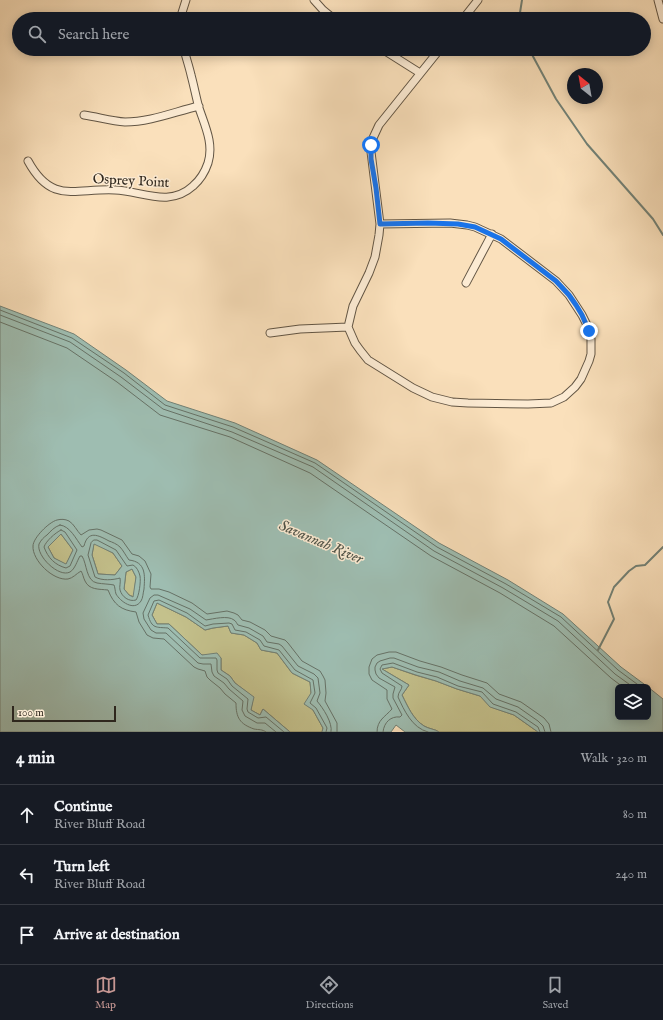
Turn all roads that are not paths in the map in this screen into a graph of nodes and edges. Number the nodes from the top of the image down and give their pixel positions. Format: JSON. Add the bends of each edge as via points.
{"nodes":[{"id":1,"x":186,"y":0,"type":"edge"},
{"id":2,"x":314,"y":0,"type":"edge"},
{"id":3,"x":478,"y":0,"type":"edge"},
{"id":4,"x":658,"y":0,"type":"edge"},
{"id":5,"x":182,"y":12,"type":"edge"},
{"id":6,"x":325,"y":12,"type":"edge"},
{"id":7,"x":469,"y":12,"type":"edge"},
{"id":8,"x":663,"y":18,"type":"edge"},
{"id":9,"x":186,"y":56,"type":"edge"},
{"id":10,"x":393,"y":56,"type":"edge"},
{"id":11,"x":434,"y":56,"type":"edge"},
{"id":12,"x":420,"y":73,"type":"junction"},
{"id":13,"x":199,"y":106,"type":"junction"},
{"id":14,"x":84,"y":115,"type":"dead end"},
{"id":15,"x":28,"y":161,"type":"dead end"},
{"id":16,"x":380,"y":224,"type":"junction"},
{"id":17,"x":492,"y":234,"type":"junction"},
{"id":18,"x":466,"y":283,"type":"dead end"},
{"id":19,"x":348,"y":327,"type":"junction"},
{"id":20,"x":270,"y":333,"type":"dead end"}],
"edges":[{"from":1,"to":5,"type":"street"},
{"from":2,"to":6,"type":"street"},
{"from":3,"to":7,"type":"street"},
{"from":4,"to":8,"type":"street"},
{"from":9,"to":13,"type":"street","name":"Osprey Point"},
{"from":10,"to":12,"type":"street"},
{"from":11,"to":12,"type":"street"},
{"from":12,"to":16,"type":"street","via":[[379,125],[371,145]]},
{"from":13,"to":14,"type":"street","via":[[157,118],[131,122]]},
{"from":13,"to":15,"type":"street","name":"Osprey Point","via":[[209,136],[210,157],[201,177],[186,191],[174,196],[161,198],[114,190],[63,191],[39,178]]},
{"from":16,"to":17,"type":"street","via":[[458,224]]},
{"from":16,"to":19,"type":"street","via":[[375,257],[352,306]]},
{"from":17,"to":18,"type":"street"},
{"from":17,"to":19,"type":"street","via":[[556,281],[569,295],[587,325],[591,339],[589,361],[581,379],[564,397],[551,403],[528,404],[452,402],[432,397],[368,360],[355,343]]},
{"from":19,"to":20,"type":"street"}]}
